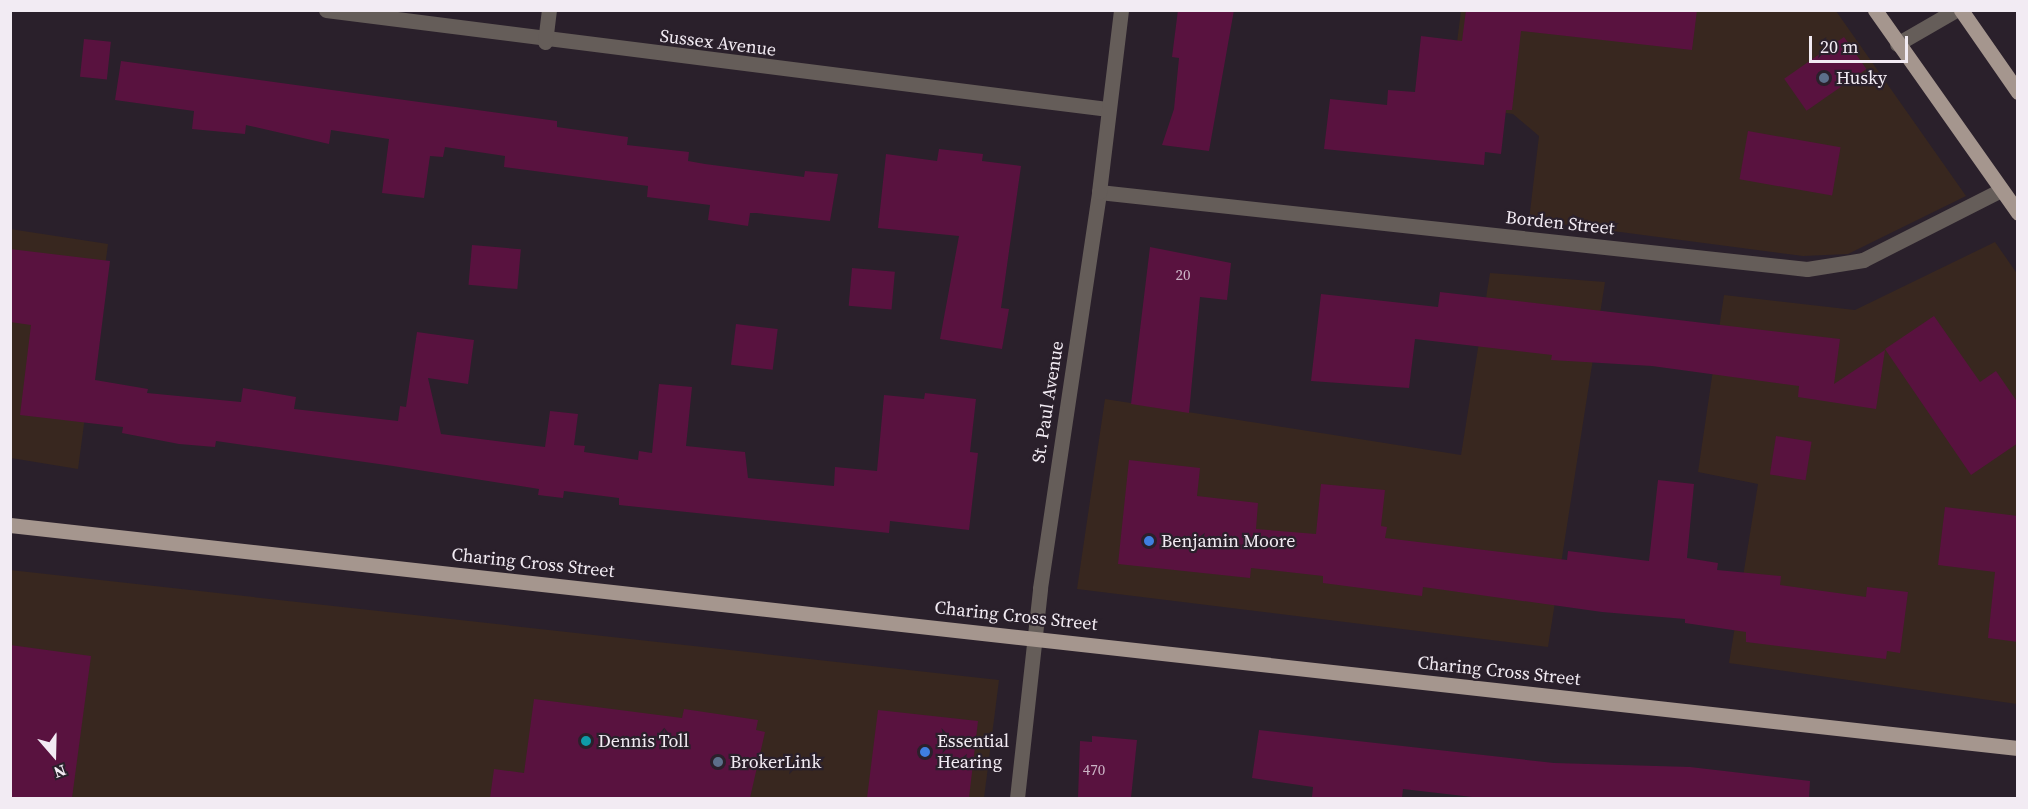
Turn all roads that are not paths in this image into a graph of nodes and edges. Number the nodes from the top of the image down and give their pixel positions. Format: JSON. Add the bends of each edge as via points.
{"nodes":[{"id":1,"x":326,"y":10,"type":"edge"},
{"id":2,"x":549,"y":10,"type":"edge"},
{"id":3,"x":1121,"y":10,"type":"edge"},
{"id":4,"x":1875,"y":10,"type":"edge"},
{"id":5,"x":1956,"y":10,"type":"edge"},
{"id":6,"x":1960,"y":10,"type":"edge"},
{"id":7,"x":544,"y":42,"type":"junction"},
{"id":8,"x":1897,"y":44,"type":"junction"},
{"id":9,"x":2018,"y":92,"type":"edge"},
{"id":10,"x":1107,"y":109,"type":"junction"},
{"id":11,"x":2001,"y":190,"type":"junction"},
{"id":12,"x":1099,"y":192,"type":"junction"},
{"id":13,"x":2018,"y":213,"type":"edge"},
{"id":14,"x":10,"y":525,"type":"edge"},
{"id":15,"x":1037,"y":638,"type":"junction"},
{"id":16,"x":2018,"y":748,"type":"edge"},
{"id":17,"x":1017,"y":798,"type":"edge"}],
"edges":[{"from":1,"to":7,"type":"street","name":"Sussex Avenue"},
{"from":2,"to":7,"type":"street"},
{"from":3,"to":10,"type":"street","name":"St. Paul Avenue"},
{"from":4,"to":8,"type":"main road"},
{"from":5,"to":8,"type":"street"},
{"from":6,"to":9,"type":"main road"},
{"from":7,"to":10,"type":"street","name":"Sussex Avenue"},
{"from":8,"to":11,"type":"main road"},
{"from":10,"to":12,"type":"street","name":"St. Paul Avenue"},
{"from":11,"to":12,"type":"street","name":"Borden Street","via":[[1863,260],[1807,269]]},
{"from":11,"to":13,"type":"main road"},
{"from":12,"to":15,"type":"street","name":"St. Paul Avenue","via":[[1040,588]]},
{"from":14,"to":15,"type":"main road","name":"Charing Cross Street"},
{"from":15,"to":16,"type":"main road","name":"Charing Cross Street"},
{"from":15,"to":17,"type":"street","name":"St. Paul Avenue"}]}
